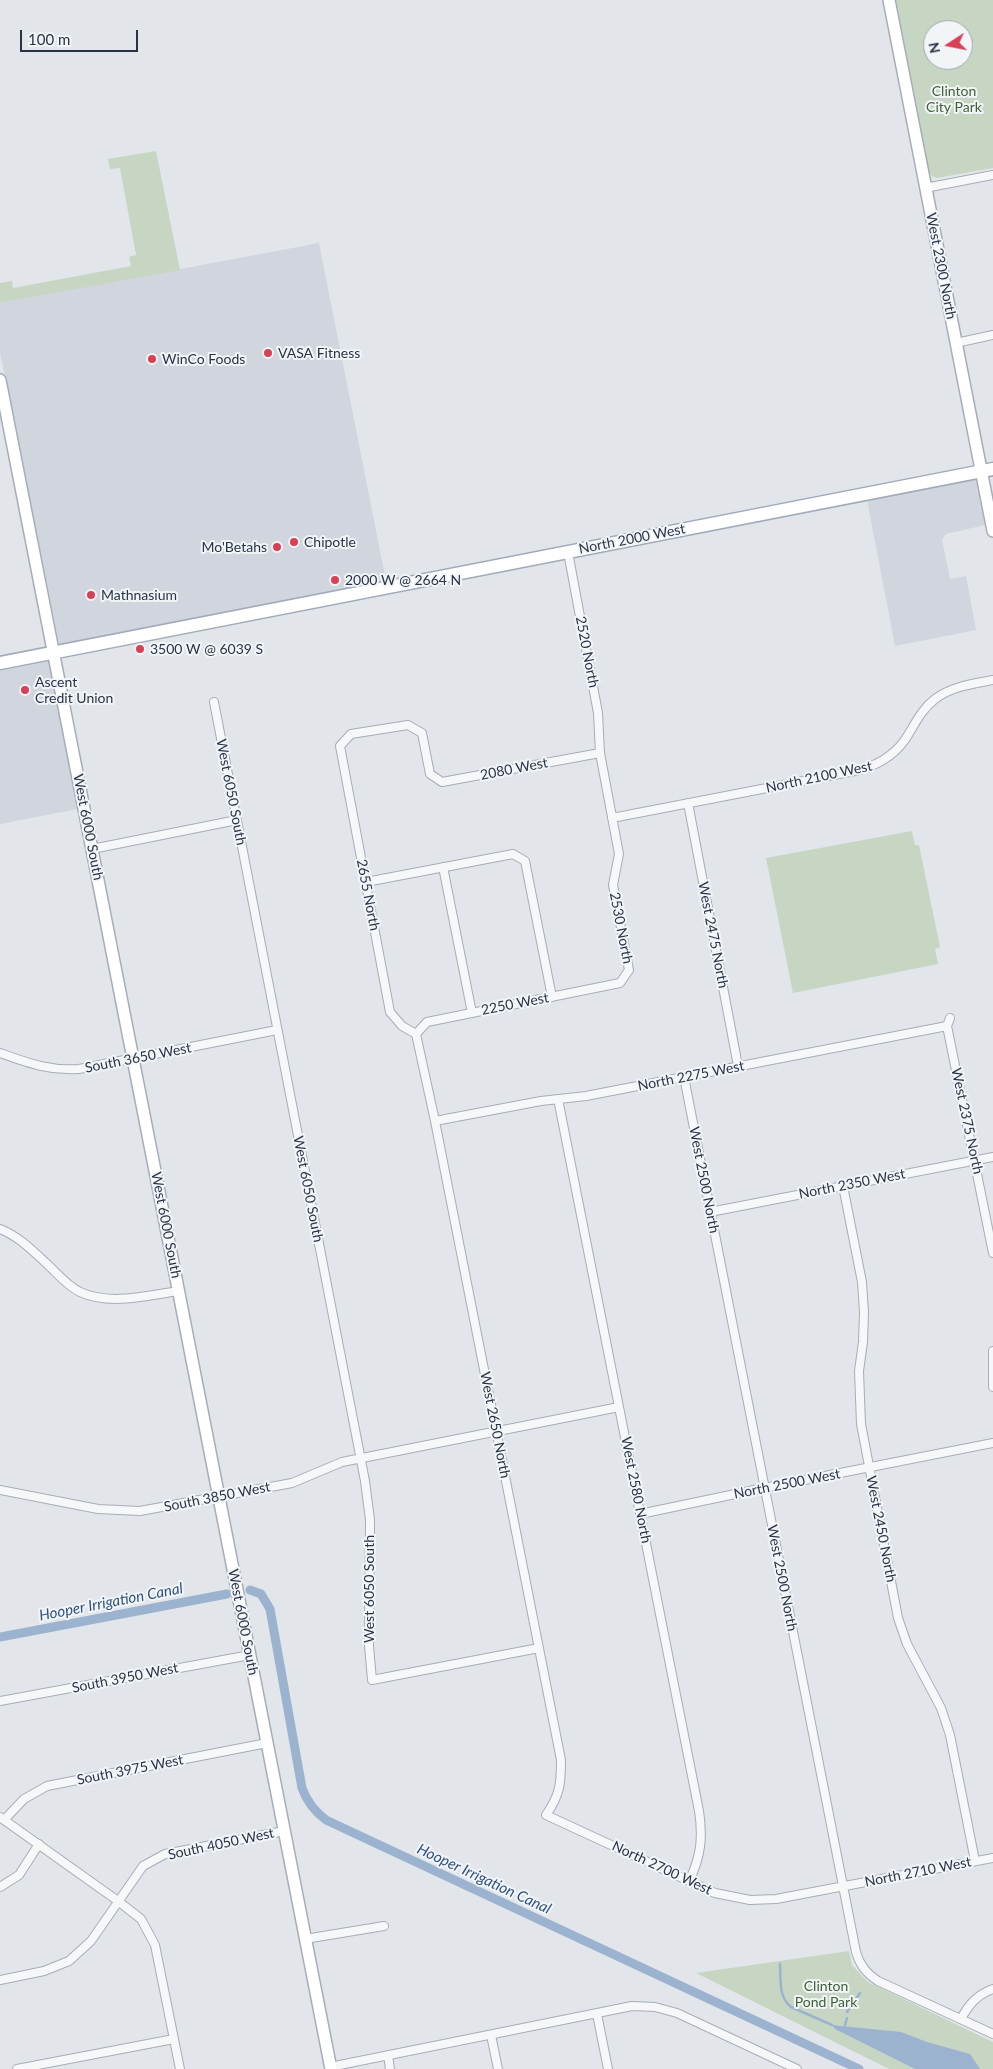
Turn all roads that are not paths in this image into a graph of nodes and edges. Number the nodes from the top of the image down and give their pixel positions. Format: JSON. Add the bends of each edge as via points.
{"nodes":[{"id":1,"x":889,"y":0,"type":"edge"},
{"id":2,"x":993,"y":175,"type":"edge"},
{"id":3,"x":925,"y":188,"type":"junction"},
{"id":4,"x":993,"y":335,"type":"edge"},
{"id":5,"x":956,"y":343,"type":"junction"},
{"id":6,"x":0,"y":380,"type":"edge"},
{"id":7,"x":987,"y":470,"type":"edge"},
{"id":8,"x":993,"y":531,"type":"edge"},
{"id":9,"x":568,"y":552,"type":"junction"},
{"id":10,"x":54,"y":652,"type":"junction"},
{"id":11,"x":0,"y":663,"type":"edge"},
{"id":12,"x":993,"y":680,"type":"edge"},
{"id":13,"x":214,"y":702,"type":"dead end"},
{"id":14,"x":600,"y":753,"type":"junction"},
{"id":15,"x":430,"y":774,"type":"joint"},
{"id":16,"x":688,"y":803,"type":"junction"},
{"id":17,"x":612,"y":818,"type":"junction"},
{"id":18,"x":237,"y":820,"type":"junction"},
{"id":19,"x":92,"y":849,"type":"junction"},
{"id":20,"x":443,"y":867,"type":"junction"},
{"id":21,"x":366,"y":882,"type":"junction"},
{"id":22,"x":620,"y":983,"type":"joint"},
{"id":23,"x":552,"y":997,"type":"junction"},
{"id":24,"x":472,"y":1013,"type":"junction"},
{"id":25,"x":948,"y":1022,"type":"joint"},
{"id":26,"x":277,"y":1030,"type":"junction"},
{"id":27,"x":416,"y":1034,"type":"junction"},
{"id":28,"x":0,"y":1053,"type":"edge"},
{"id":29,"x":133,"y":1060,"type":"junction"},
{"id":30,"x":738,"y":1066,"type":"junction"},
{"id":31,"x":684,"y":1077,"type":"junction"},
{"id":32,"x":558,"y":1099,"type":"junction"},
{"id":33,"x":435,"y":1121,"type":"junction"},
{"id":34,"x":993,"y":1157,"type":"edge"},
{"id":35,"x":975,"y":1160,"type":"junction"},
{"id":36,"x":843,"y":1186,"type":"junction"},
{"id":37,"x":710,"y":1212,"type":"junction"},
{"id":38,"x":0,"y":1229,"type":"edge"},
{"id":39,"x":993,"y":1253,"type":"edge"},
{"id":40,"x":178,"y":1291,"type":"junction"},
{"id":41,"x":993,"y":1352,"type":"edge"},
{"id":42,"x":993,"y":1387,"type":"edge"},
{"id":43,"x":619,"y":1408,"type":"junction"},
{"id":44,"x":496,"y":1431,"type":"junction"},
{"id":45,"x":993,"y":1443,"type":"edge"},
{"id":46,"x":360,"y":1458,"type":"junction"},
{"id":47,"x":870,"y":1467,"type":"junction"},
{"id":48,"x":764,"y":1488,"type":"junction"},
{"id":49,"x":0,"y":1490,"type":"edge"},
{"id":50,"x":219,"y":1498,"type":"junction"},
{"id":51,"x":640,"y":1514,"type":"junction"},
{"id":52,"x":539,"y":1648,"type":"junction"},
{"id":53,"x":250,"y":1655,"type":"junction"},
{"id":54,"x":0,"y":1701,"type":"edge"},
{"id":55,"x":267,"y":1742,"type":"junction"},
{"id":56,"x":546,"y":1814,"type":"joint"},
{"id":57,"x":2,"y":1818,"type":"edge"},
{"id":58,"x":284,"y":1831,"type":"junction"},
{"id":59,"x":39,"y":1844,"type":"junction"},
{"id":60,"x":993,"y":1858,"type":"edge"},
{"id":61,"x":975,"y":1861,"type":"junction"},
{"id":62,"x":690,"y":1881,"type":"junction"},
{"id":63,"x":843,"y":1886,"type":"junction"},
{"id":64,"x":0,"y":1887,"type":"edge"},
{"id":65,"x":118,"y":1901,"type":"junction"},
{"id":66,"x":384,"y":1926,"type":"dead end"},
{"id":67,"x":305,"y":1939,"type":"junction"},
{"id":68,"x":0,"y":1980,"type":"edge"},
{"id":69,"x":993,"y":1989,"type":"edge"},
{"id":70,"x":597,"y":2014,"type":"junction"},
{"id":71,"x":961,"y":2019,"type":"junction"},
{"id":72,"x":491,"y":2034,"type":"junction"},
{"id":73,"x":993,"y":2034,"type":"edge"},
{"id":74,"x":174,"y":2039,"type":"junction"},
{"id":75,"x":388,"y":2055,"type":"junction"},
{"id":76,"x":330,"y":2068,"type":"edge"},
{"id":77,"x":18,"y":2069,"type":"edge"},
{"id":78,"x":180,"y":2069,"type":"edge"},
{"id":79,"x":390,"y":2069,"type":"edge"},
{"id":80,"x":498,"y":2069,"type":"edge"},
{"id":81,"x":608,"y":2069,"type":"edge"},
{"id":82,"x":797,"y":2069,"type":"edge"}],
"edges":[{"from":1,"to":3,"type":"street","name":"West 2300 North"},
{"from":2,"to":3,"type":"street"},
{"from":3,"to":5,"type":"street","name":"West 2300 North"},
{"from":4,"to":5,"type":"street"},
{"from":5,"to":7,"type":"street","name":"West 2300 North"},
{"from":6,"to":10,"type":"street","name":"West 6000 South"},
{"from":7,"to":8,"type":"street","name":"West 2300 North"},
{"from":7,"to":9,"type":"main road","name":"North 2000 West"},
{"from":9,"to":10,"type":"main road","name":"North 2000 West"},
{"from":9,"to":14,"type":"street","name":"2520 North","via":[[598,713]]},
{"from":10,"to":11,"type":"main road","name":"North 2000 West"},
{"from":10,"to":19,"type":"street","name":"West 6000 South"},
{"from":12,"to":16,"type":"street","name":"North 2100 West","via":[[962,686],[935,699],[901,746],[889,758],[875,765]]},
{"from":13,"to":18,"type":"street","name":"West 6050 South"},
{"from":14,"to":15,"type":"street","name":"2080 West","via":[[442,782]]},
{"from":14,"to":17,"type":"street","name":"2530 North"},
{"from":15,"to":21,"type":"street","name":"2655 North","via":[[422,733],[408,725],[351,734],[340,746]]},
{"from":16,"to":17,"type":"street","name":"North 2100 West"},
{"from":16,"to":30,"type":"street","name":"West 2475 North"},
{"from":17,"to":22,"type":"street","name":"2530 North","via":[[619,854],[613,885],[629,970]]},
{"from":18,"to":19,"type":"street"},
{"from":18,"to":26,"type":"street","name":"West 6050 South"},
{"from":19,"to":29,"type":"street","name":"West 6000 South"},
{"from":20,"to":21,"type":"street"},
{"from":20,"to":23,"type":"street","via":[[513,854],[525,861]]},
{"from":20,"to":24,"type":"street"},
{"from":21,"to":27,"type":"street","name":"2655 North","via":[[390,1012],[402,1026]]},
{"from":22,"to":23,"type":"street","name":"2250 West"},
{"from":23,"to":24,"type":"street","name":"2250 West"},
{"from":24,"to":27,"type":"street","name":"2250 West","via":[[427,1022]]},
{"from":25,"to":30,"type":"street","name":"North 2275 West"},
{"from":25,"to":35,"type":"street","name":"West 2375 North"},
{"from":26,"to":29,"type":"street","name":"South 3650 West"},
{"from":26,"to":46,"type":"street","name":"West 6050 South"},
{"from":27,"to":33,"type":"street","name":"West 2650 North"},
{"from":28,"to":29,"type":"street","name":"South 3650 West","via":[[58,1070],[79,1070]]},
{"from":29,"to":40,"type":"street","name":"West 6000 South"},
{"from":30,"to":31,"type":"street","name":"North 2275 West"},
{"from":31,"to":32,"type":"street","name":"North 2275 West"},
{"from":31,"to":37,"type":"street","name":"West 2500 North"},
{"from":32,"to":33,"type":"street","name":"North 2275 West"},
{"from":32,"to":43,"type":"street","name":"West 2580 North"},
{"from":33,"to":44,"type":"street","name":"West 2650 North"},
{"from":34,"to":35,"type":"street","name":"North 2350 West"},
{"from":35,"to":36,"type":"street","name":"North 2350 West"},
{"from":35,"to":39,"type":"street","name":"West 2375 North"},
{"from":36,"to":37,"type":"street","name":"North 2350 West"},
{"from":36,"to":47,"type":"street","name":"West 2450 North","via":[[862,1282],[863,1342],[858,1397]]},
{"from":37,"to":48,"type":"street","name":"West 2500 North"},
{"from":38,"to":40,"type":"street","via":[[23,1242],[80,1292],[104,1298],[132,1298]]},
{"from":40,"to":50,"type":"street","name":"West 6000 South"},
{"from":41,"to":42,"type":"street"},
{"from":43,"to":44,"type":"street","name":"South 3850 West"},
{"from":43,"to":51,"type":"street","name":"West 2580 North"},
{"from":44,"to":46,"type":"street","name":"South 3850 West"},
{"from":44,"to":52,"type":"street","name":"West 2650 North"},
{"from":45,"to":47,"type":"street","name":"North 2500 West"},
{"from":46,"to":50,"type":"street","name":"South 3850 West","via":[[334,1464],[292,1483]]},
{"from":46,"to":52,"type":"street","name":"West 6050 South","via":[[370,1520],[368,1621],[372,1680]]},
{"from":47,"to":48,"type":"street","name":"North 2500 West"},
{"from":47,"to":61,"type":"street","name":"West 2450 North","via":[[898,1618],[907,1644],[941,1708],[950,1735]]},
{"from":48,"to":51,"type":"street","name":"North 2500 West"},
{"from":48,"to":63,"type":"street","name":"West 2500 North"},
{"from":49,"to":50,"type":"street","name":"South 3850 West","via":[[98,1509],[140,1511]]},
{"from":50,"to":53,"type":"street","name":"West 6000 South"},
{"from":51,"to":62,"type":"street","name":"West 2580 North","via":[[702,1830],[701,1849]]},
{"from":52,"to":56,"type":"street","name":"West 2650 North","via":[[561,1760],[561,1781],[556,1800]]},
{"from":53,"to":54,"type":"street","name":"South 3950 West"},
{"from":53,"to":55,"type":"street","name":"West 6000 South"},
{"from":55,"to":57,"type":"street","name":"South 3975 West","via":[[47,1786],[24,1799]]},
{"from":55,"to":58,"type":"street","name":"West 6000 South"},
{"from":56,"to":62,"type":"street","name":"North 2700 West"},
{"from":57,"to":59,"type":"street"},
{"from":58,"to":65,"type":"street","name":"South 4050 West","via":[[165,1854],[143,1866]]},
{"from":58,"to":67,"type":"street","name":"West 6000 South"},
{"from":59,"to":64,"type":"street","via":[[19,1876]]},
{"from":59,"to":65,"type":"street"},
{"from":60,"to":61,"type":"street","name":"North 2710 West"},
{"from":61,"to":63,"type":"street","name":"North 2710 West"},
{"from":62,"to":63,"type":"street","name":"North 2700 West","via":[[715,1893],[750,1900]]},
{"from":63,"to":71,"type":"street","name":"West 2500 North","via":[[856,1952],[868,1975]]},
{"from":65,"to":68,"type":"street","name":"South 4050 West","via":[[91,1941],[69,1961],[44,1971]]},
{"from":65,"to":74,"type":"street","via":[[141,1920],[155,1944]]},
{"from":66,"to":67,"type":"street"},
{"from":67,"to":76,"type":"street","name":"West 6000 South"},
{"from":69,"to":71,"type":"street","via":[[970,2002]]},
{"from":70,"to":72,"type":"street"},
{"from":70,"to":81,"type":"street"},
{"from":70,"to":82,"type":"street","via":[[632,2006],[670,2011]]},
{"from":71,"to":73,"type":"street","name":"West 2500 North"},
{"from":72,"to":75,"type":"street"},
{"from":72,"to":80,"type":"street"},
{"from":74,"to":77,"type":"street"},
{"from":74,"to":78,"type":"street"},
{"from":75,"to":76,"type":"street"},
{"from":75,"to":79,"type":"street"}]}
